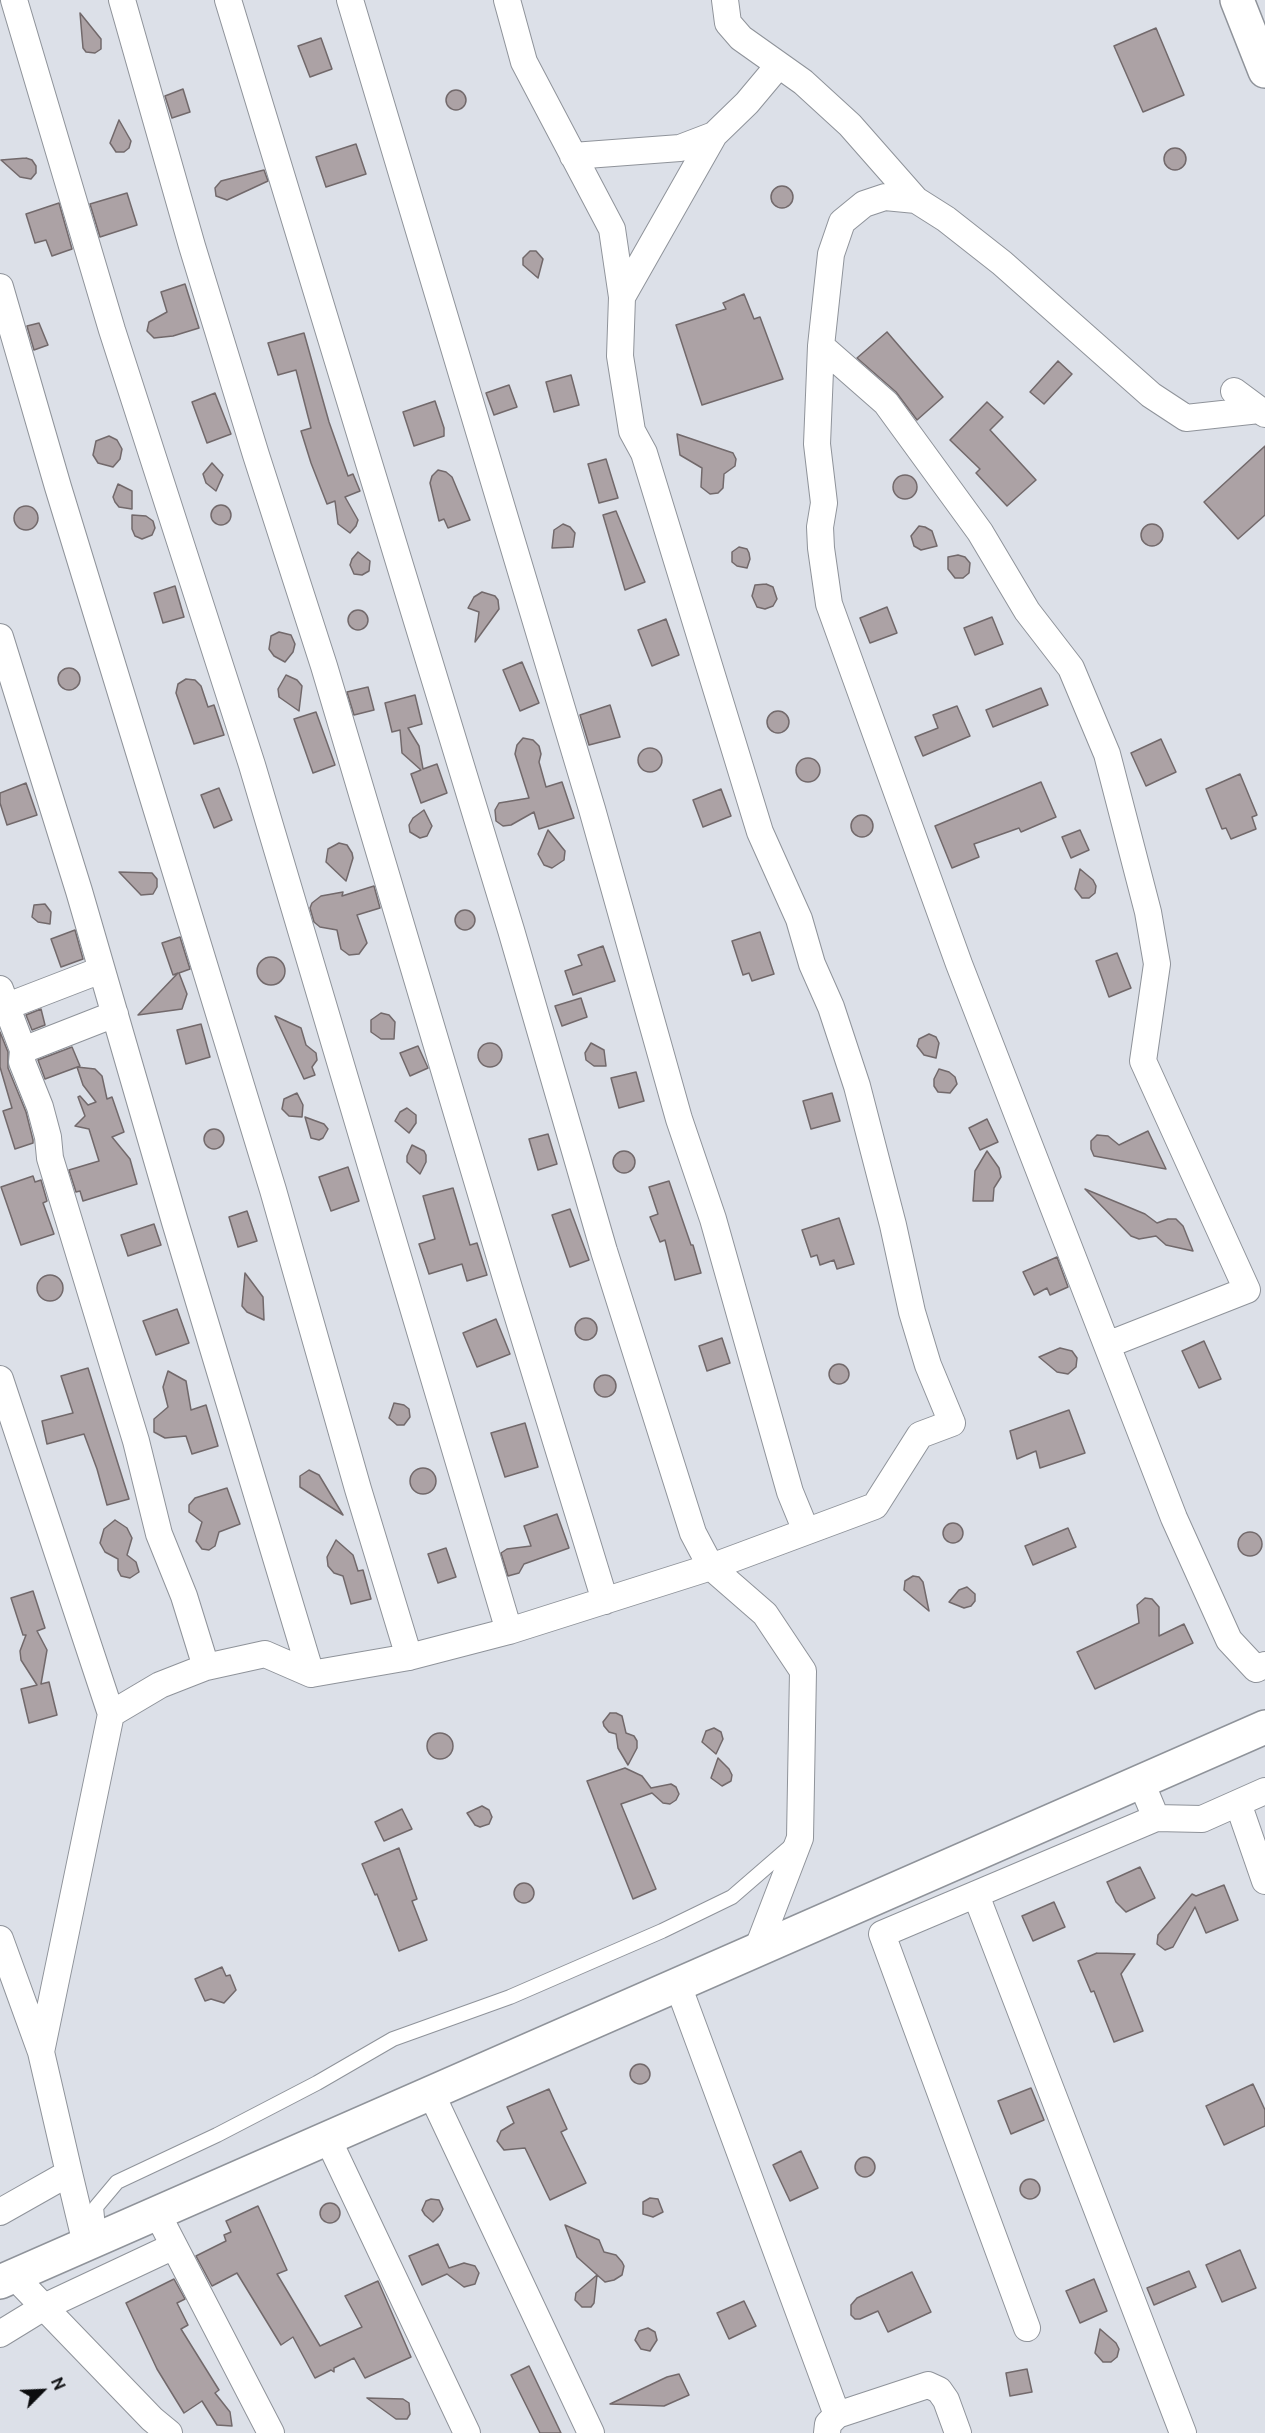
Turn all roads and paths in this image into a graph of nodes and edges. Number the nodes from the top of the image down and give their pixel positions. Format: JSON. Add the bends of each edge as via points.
{"nodes":[{"id":1,"x":14,"y":0,"type":"edge"},
{"id":2,"x":122,"y":0,"type":"edge"},
{"id":3,"x":228,"y":0,"type":"edge"},
{"id":4,"x":350,"y":0,"type":"edge"},
{"id":5,"x":507,"y":0,"type":"edge"},
{"id":6,"x":725,"y":0,"type":"edge"},
{"id":7,"x":1237,"y":0,"type":"edge"},
{"id":8,"x":778,"y":66,"type":"junction"},
{"id":9,"x":1265,"y":71,"type":"edge"},
{"id":10,"x":714,"y":135,"type":"junction"},
{"id":11,"x":573,"y":156,"type":"junction"},
{"id":12,"x":916,"y":200,"type":"junction"},
{"id":13,"x":0,"y":287,"type":"edge"},
{"id":14,"x":622,"y":297,"type":"junction"},
{"id":15,"x":821,"y":346,"type":"junction"},
{"id":16,"x":1234,"y":391,"type":"dead end"},
{"id":17,"x":1262,"y":412,"type":"edge"},
{"id":18,"x":0,"y":637,"type":"edge"},
{"id":19,"x":101,"y":970,"type":"junction"},
{"id":20,"x":3,"y":998,"type":"edge"},
{"id":21,"x":115,"y":1014,"type":"junction"},
{"id":22,"x":23,"y":1050,"type":"junction"},
{"id":23,"x":1107,"y":1345,"type":"junction"},
{"id":24,"x":0,"y":1379,"type":"edge"},
{"id":25,"x":806,"y":1531,"type":"junction"},
{"id":26,"x":711,"y":1567,"type":"junction"},
{"id":27,"x":605,"y":1601,"type":"junction"},
{"id":28,"x":510,"y":1631,"type":"junction"},
{"id":29,"x":409,"y":1657,"type":"junction"},
{"id":30,"x":1265,"y":1665,"type":"edge"},
{"id":31,"x":206,"y":1667,"type":"junction"},
{"id":32,"x":311,"y":1674,"type":"junction"},
{"id":33,"x":111,"y":1714,"type":"junction"},
{"id":34,"x":1265,"y":1727,"type":"edge"},
{"id":35,"x":1141,"y":1782,"type":"junction"},
{"id":36,"x":1265,"y":1791,"type":"edge"},
{"id":37,"x":1238,"y":1803,"type":"junction"},
{"id":38,"x":1156,"y":1818,"type":"junction"},
{"id":39,"x":800,"y":1838,"type":"junction"},
{"id":40,"x":1265,"y":1881,"type":"edge"},
{"id":41,"x":976,"y":1895,"type":"junction"},
{"id":42,"x":0,"y":1939,"type":"edge"},
{"id":43,"x":757,"y":1950,"type":"junction"},
{"id":44,"x":678,"y":1985,"type":"junction"},
{"id":45,"x":41,"y":2052,"type":"junction"},
{"id":46,"x":431,"y":2093,"type":"junction"},
{"id":47,"x":327,"y":2137,"type":"junction"},
{"id":48,"x":69,"y":2173,"type":"junction"},
{"id":49,"x":0,"y":2212,"type":"edge"},
{"id":50,"x":157,"y":2213,"type":"junction"},
{"id":51,"x":93,"y":2241,"type":"junction"},
{"id":52,"x":174,"y":2246,"type":"junction"},
{"id":53,"x":7,"y":2279,"type":"edge"},
{"id":54,"x":44,"y":2307,"type":"junction"},
{"id":55,"x":1027,"y":2328,"type":"dead end"},
{"id":56,"x":0,"y":2334,"type":"edge"},
{"id":57,"x":832,"y":2424,"type":"edge"},
{"id":58,"x":169,"y":2433,"type":"edge"},
{"id":59,"x":271,"y":2433,"type":"edge"},
{"id":60,"x":468,"y":2433,"type":"edge"},
{"id":61,"x":591,"y":2433,"type":"edge"},
{"id":62,"x":958,"y":2433,"type":"edge"},
{"id":63,"x":1183,"y":2433,"type":"edge"}],
"edges":[{"from":1,"to":28,"type":"street","via":[[112,330],[252,765]]},
{"from":2,"to":27,"type":"street","via":[[199,268],[324,666]]},
{"from":3,"to":26,"type":"street","via":[[511,930],[607,1262],[693,1533]]},
{"from":4,"to":25,"type":"street","via":[[592,809],[790,1492]]},
{"from":5,"to":11,"type":"street","via":[[524,62]]},
{"from":6,"to":8,"type":"street","via":[[728,23]]},
{"from":7,"to":9,"type":"main road"},
{"from":8,"to":10,"type":"street"},
{"from":8,"to":12,"type":"street","via":[[803,82],[850,125]]},
{"from":10,"to":11,"type":"street","via":[[680,148]]},
{"from":10,"to":14,"type":"street"},
{"from":11,"to":14,"type":"street","via":[[612,229]]},
{"from":12,"to":15,"type":"street","via":[[885,198],[864,204],[842,222],[831,254]]},
{"from":12,"to":17,"type":"street","via":[[1002,263],[1151,394],[1186,418]]},
{"from":13,"to":29,"type":"street","via":[[273,1190]]},
{"from":14,"to":25,"type":"street","via":[[620,356],[632,431],[644,453],[760,832],[799,919],[857,1086],[912,1312],[952,1423],[920,1436],[874,1506]]},
{"from":15,"to":23,"type":"street","via":[[817,444],[824,503],[821,548],[829,604],[959,964]]},
{"from":15,"to":23,"type":"street","via":[[886,403],[980,532],[1028,611],[1071,668],[1107,753],[1148,912],[1157,964],[1143,1061],[1247,1290]]},
{"from":16,"to":17,"type":"street"},
{"from":18,"to":19,"type":"street"},
{"from":19,"to":20,"type":"street"},
{"from":19,"to":21,"type":"street"},
{"from":20,"to":22,"type":"street"},
{"from":21,"to":22,"type":"street"},
{"from":21,"to":32,"type":"street"},
{"from":22,"to":31,"type":"street","via":[[22,1062],[40,1107],[50,1158],[136,1441],[159,1534]]},
{"from":23,"to":30,"type":"street","via":[[1174,1518],[1229,1640],[1256,1669]]},
{"from":24,"to":33,"type":"street"},
{"from":25,"to":26,"type":"street"},
{"from":26,"to":27,"type":"street"},
{"from":26,"to":39,"type":"street","via":[[765,1614],[803,1671]]},
{"from":27,"to":28,"type":"street"},
{"from":28,"to":29,"type":"street"},
{"from":29,"to":32,"type":"street"},
{"from":31,"to":32,"type":"street","via":[[265,1654]]},
{"from":31,"to":33,"type":"street","via":[[160,1685]]},
{"from":33,"to":45,"type":"street"},
{"from":34,"to":35,"type":"main road"},
{"from":35,"to":38,"type":"street"},
{"from":35,"to":43,"type":"main road"},
{"from":36,"to":37,"type":"street"},
{"from":37,"to":38,"type":"street","via":[[1202,1819]]},
{"from":37,"to":40,"type":"street"},
{"from":38,"to":41,"type":"street"},
{"from":39,"to":43,"type":"street"},
{"from":39,"to":51,"type":"lane","via":[[732,1897],[510,1997],[393,2039],[247,2120],[117,2182],[96,2207]]},
{"from":41,"to":55,"type":"street","via":[[882,1934]]},
{"from":41,"to":63,"type":"street"},
{"from":42,"to":45,"type":"street"},
{"from":43,"to":44,"type":"main road"},
{"from":44,"to":46,"type":"main road"},
{"from":44,"to":57,"type":"street"},
{"from":45,"to":48,"type":"street"},
{"from":46,"to":47,"type":"main road"},
{"from":46,"to":61,"type":"street"},
{"from":47,"to":50,"type":"main road"},
{"from":47,"to":60,"type":"street"},
{"from":48,"to":49,"type":"street"},
{"from":48,"to":51,"type":"street"},
{"from":50,"to":51,"type":"main road"},
{"from":50,"to":52,"type":"street"},
{"from":51,"to":53,"type":"main road"},
{"from":52,"to":54,"type":"street"},
{"from":52,"to":59,"type":"street"},
{"from":53,"to":54,"type":"street"},
{"from":54,"to":56,"type":"street"},
{"from":54,"to":58,"type":"street"},
{"from":57,"to":62,"type":"street","via":[[928,2385],[939,2390],[946,2400]]}]}
